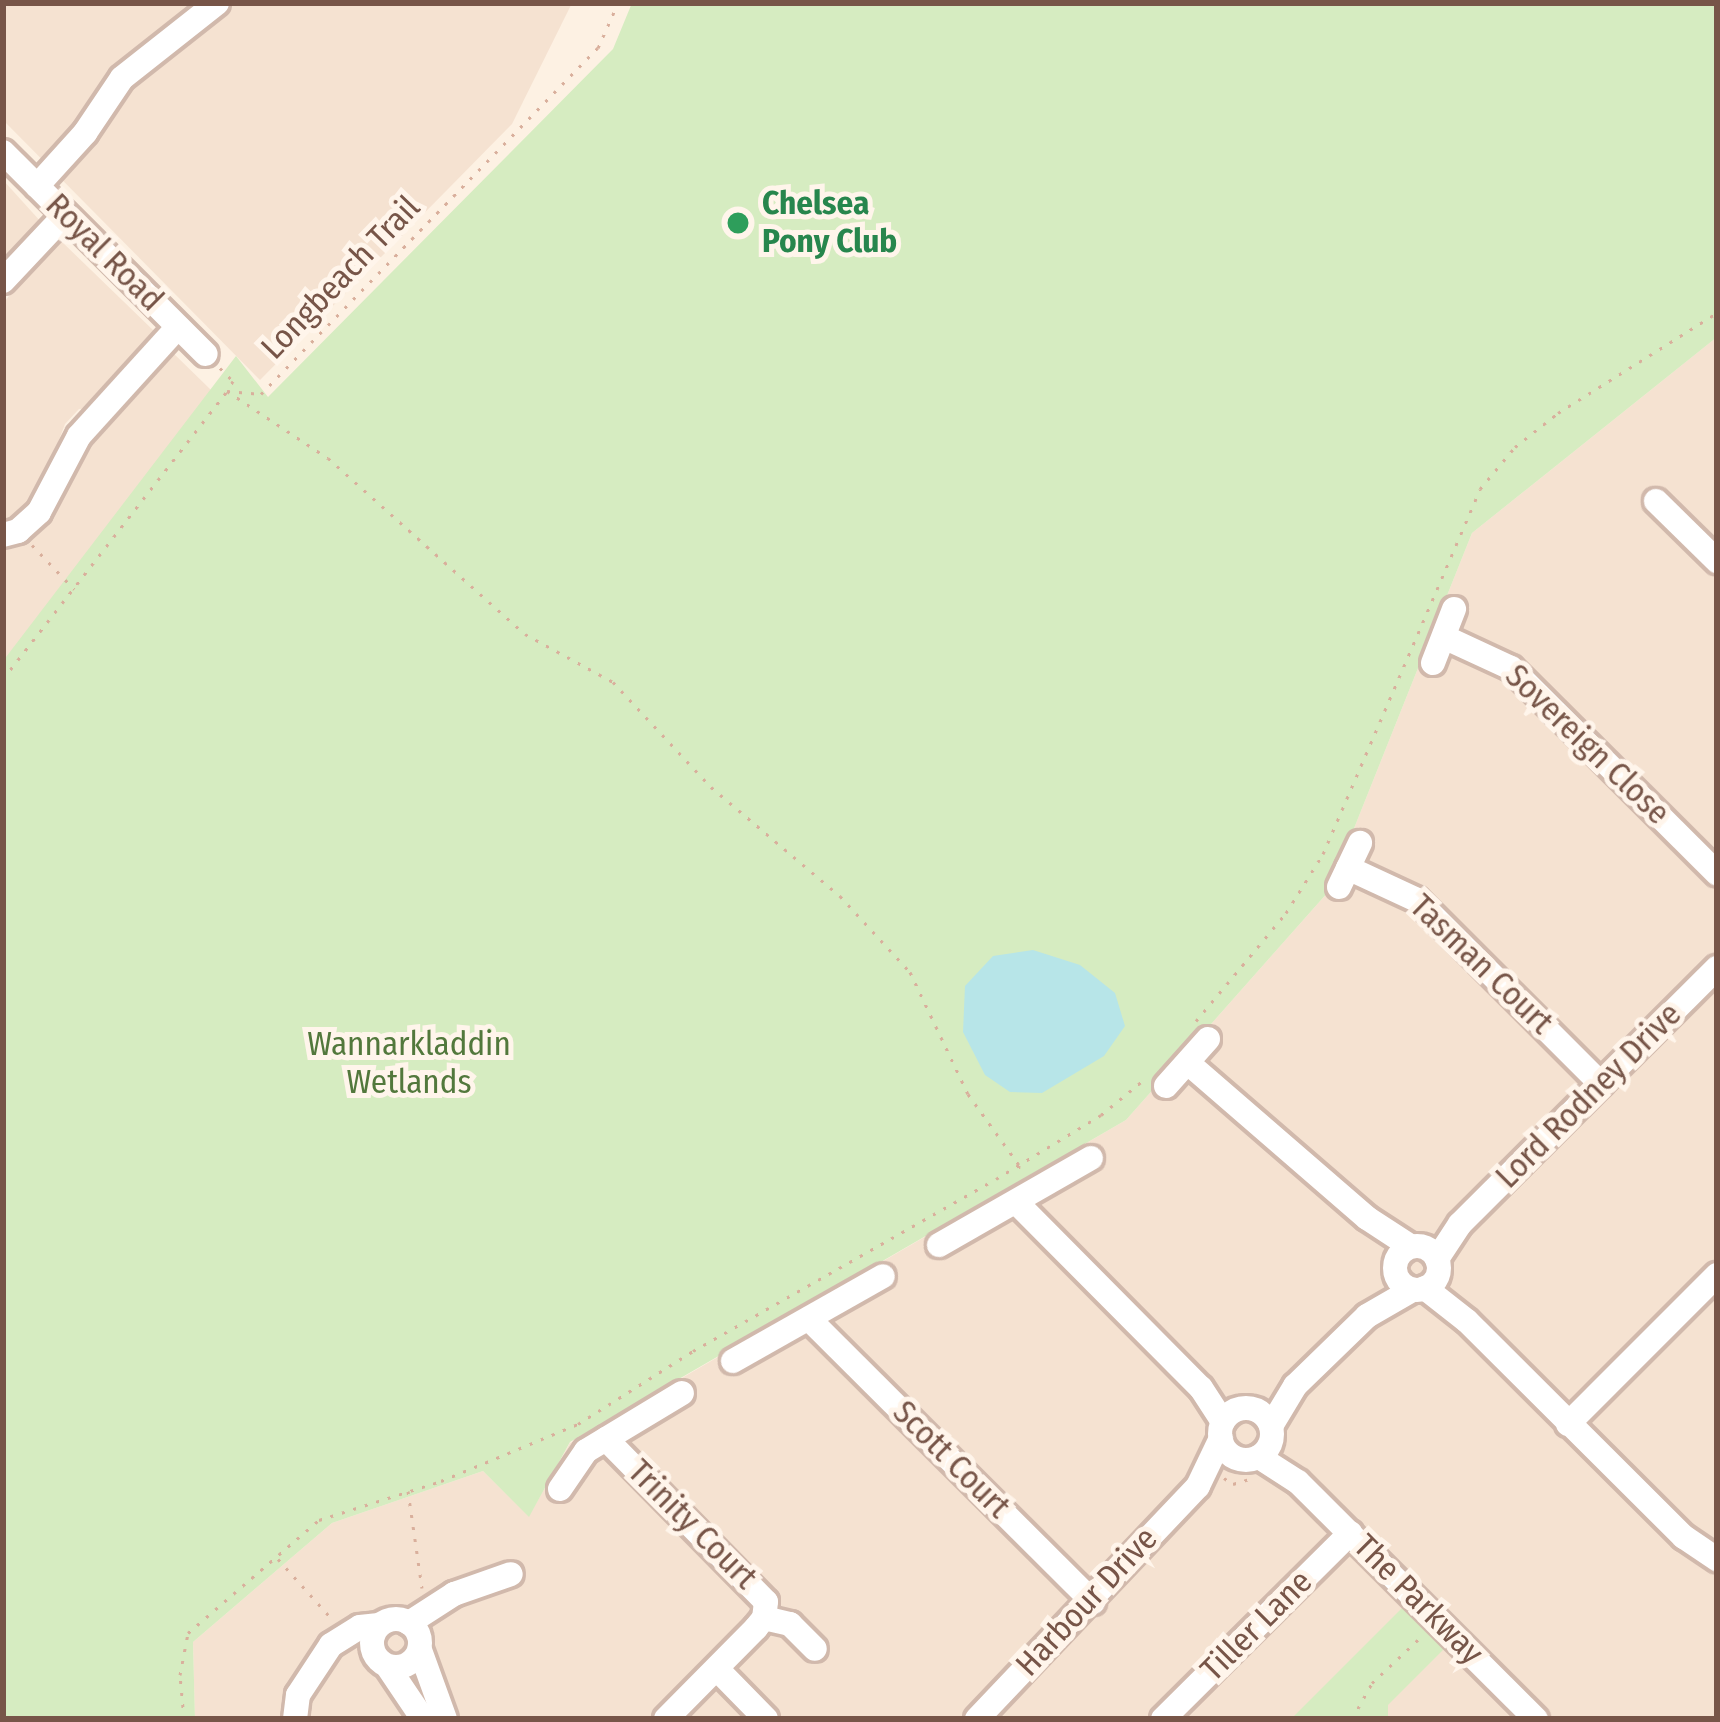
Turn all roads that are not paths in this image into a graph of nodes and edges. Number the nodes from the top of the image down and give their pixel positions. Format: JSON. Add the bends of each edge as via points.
{"nodes":[{"id":1,"x":218,"y":3,"type":"edge"},
{"id":2,"x":3,"y":152,"type":"edge"},
{"id":3,"x":37,"y":186,"type":"junction"},
{"id":4,"x":64,"y":215,"type":"junction"},
{"id":5,"x":3,"y":281,"type":"edge"},
{"id":6,"x":178,"y":327,"type":"junction"},
{"id":7,"x":206,"y":354,"type":"road end"},
{"id":8,"x":1656,"y":501,"type":"dead end"},
{"id":9,"x":10,"y":533,"type":"edge"},
{"id":10,"x":1717,"y":561,"type":"edge"},
{"id":11,"x":1454,"y":609,"type":"dead end"},
{"id":12,"x":1444,"y":637,"type":"junction"},
{"id":13,"x":1433,"y":663,"type":"dead end"},
{"id":14,"x":1360,"y":843,"type":"dead end"},
{"id":15,"x":1717,"y":873,"type":"edge"},
{"id":16,"x":1717,"y":968,"type":"edge"},
{"id":17,"x":1196,"y":1037,"type":"road end"},
{"id":18,"x":1188,"y":1063,"type":"junction"},
{"id":19,"x":1160,"y":1079,"type":"road end"},
{"id":20,"x":1601,"y":1084,"type":"junction"},
{"id":21,"x":1091,"y":1158,"type":"dead end"},
{"id":22,"x":1016,"y":1202,"type":"junction"},
{"id":23,"x":939,"y":1245,"type":"dead end"},
{"id":24,"x":1417,"y":1267,"type":"junction"},
{"id":25,"x":1717,"y":1275,"type":"edge"},
{"id":26,"x":883,"y":1276,"type":"dead end"},
{"id":27,"x":1367,"y":1316,"type":"joint"},
{"id":28,"x":809,"y":1319,"type":"junction"},
{"id":29,"x":733,"y":1361,"type":"dead end"},
{"id":30,"x":682,"y":1393,"type":"dead end"},
{"id":31,"x":1568,"y":1424,"type":"junction"},
{"id":32,"x":606,"y":1438,"type":"junction"},
{"id":33,"x":1250,"y":1438,"type":"junction"},
{"id":34,"x":560,"y":1490,"type":"dead end"},
{"id":35,"x":1350,"y":1532,"type":"junction"},
{"id":36,"x":1713,"y":1549,"type":"edge"},
{"id":37,"x":512,"y":1574,"type":"dead end"},
{"id":38,"x":1093,"y":1602,"type":"junction"},
{"id":39,"x":764,"y":1618,"type":"junction"},
{"id":40,"x":409,"y":1623,"type":"junction"},
{"id":41,"x":380,"y":1625,"type":"junction"},
{"id":42,"x":815,"y":1648,"type":"dead end"},
{"id":43,"x":420,"y":1650,"type":"junction"},
{"id":44,"x":321,"y":1659,"type":"junction"},
{"id":45,"x":382,"y":1663,"type":"junction"},
{"id":46,"x":717,"y":1669,"type":"junction"},
{"id":47,"x":295,"y":1719,"type":"edge"},
{"id":48,"x":423,"y":1719,"type":"edge"},
{"id":49,"x":446,"y":1719,"type":"edge"},
{"id":50,"x":666,"y":1719,"type":"edge"},
{"id":51,"x":766,"y":1719,"type":"edge"},
{"id":52,"x":977,"y":1719,"type":"edge"},
{"id":53,"x":1163,"y":1719,"type":"edge"},
{"id":54,"x":1536,"y":1719,"type":"edge"}],
"edges":[{"from":1,"to":3,"type":"street","via":[[122,78]]},
{"from":2,"to":3,"type":"street","name":"Royal Road"},
{"from":3,"to":4,"type":"street","name":"Royal Road"},
{"from":4,"to":5,"type":"street"},
{"from":4,"to":6,"type":"street","name":"Royal Road"},
{"from":6,"to":7,"type":"street","name":"Royal Road"},
{"from":6,"to":9,"type":"street","via":[[79,436],[46,503]]},
{"from":8,"to":10,"type":"street"},
{"from":11,"to":12,"type":"street"},
{"from":12,"to":13,"type":"street"},
{"from":12,"to":15,"type":"street","name":"Sovereign Close","via":[[1510,668]]},
{"from":14,"to":20,"type":"street","name":"Tasman Court","via":[[1343,877],[1417,899]]},
{"from":16,"to":20,"type":"street","name":"Lord Rodney Drive"},
{"from":17,"to":18,"type":"street"},
{"from":18,"to":19,"type":"street"},
{"from":18,"to":24,"type":"street"},
{"from":20,"to":24,"type":"street","name":"Lord Rodney Drive"},
{"from":21,"to":22,"type":"street"},
{"from":22,"to":23,"type":"street"},
{"from":22,"to":33,"type":"street","name":"The Parkway"},
{"from":24,"to":27,"type":"street","name":"Lord Rodney Drive"},
{"from":24,"to":31,"type":"street"},
{"from":25,"to":31,"type":"street"},
{"from":26,"to":28,"type":"street"},
{"from":27,"to":33,"type":"street","name":"Harbour Drive"},
{"from":28,"to":29,"type":"street"},
{"from":28,"to":38,"type":"street","name":"Scott Court"},
{"from":30,"to":32,"type":"street","name":"Trinity Court"},
{"from":31,"to":36,"type":"street"},
{"from":32,"to":34,"type":"street","name":"Trinity Court","via":[[582,1454]]},
{"from":32,"to":39,"type":"street","name":"Trinity Court","via":[[760,1592]]},
{"from":33,"to":35,"type":"street","name":"The Parkway"},
{"from":33,"to":38,"type":"street","name":"Harbour Drive"},
{"from":35,"to":53,"type":"street","name":"Tiller Lane"},
{"from":35,"to":54,"type":"street","name":"The Parkway"},
{"from":37,"to":40,"type":"street","via":[[454,1594]]},
{"from":38,"to":52,"type":"street","name":"Harbour Drive"},
{"from":39,"to":42,"type":"street","name":"Trinity Court","via":[[788,1622]]},
{"from":39,"to":46,"type":"street","name":"Trinity Court"},
{"from":40,"to":41,"type":"street"},
{"from":40,"to":43,"type":"street"},
{"from":41,"to":44,"type":"street","via":[[343,1636]]},
{"from":41,"to":45,"type":"street","via":[[372,1638]]},
{"from":43,"to":45,"type":"street","via":[[404,1667]]},
{"from":43,"to":49,"type":"street"},
{"from":44,"to":45,"type":"street","via":[[353,1654]]},
{"from":44,"to":47,"type":"street","via":[[298,1695]]},
{"from":45,"to":48,"type":"street"},
{"from":46,"to":50,"type":"street","name":"Trinity Court"},
{"from":46,"to":51,"type":"street"}]}
